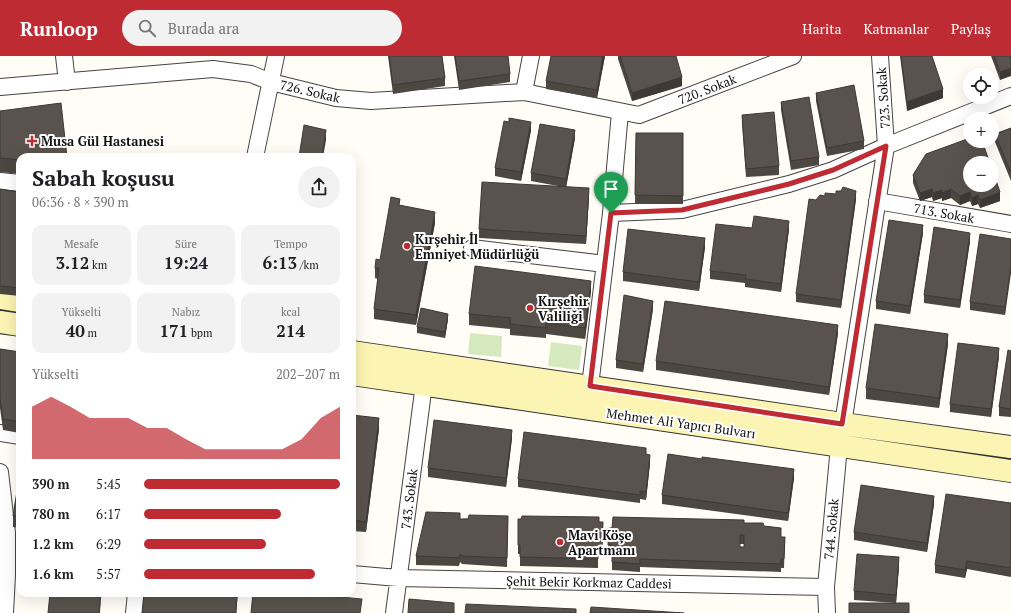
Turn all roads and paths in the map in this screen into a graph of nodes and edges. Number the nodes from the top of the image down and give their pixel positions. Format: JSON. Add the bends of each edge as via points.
{"nodes":[{"id":1,"x":64,"y":56,"type":"edge"},
{"id":2,"x":276,"y":56,"type":"edge"},
{"id":3,"x":531,"y":56,"type":"edge"},
{"id":4,"x":794,"y":56,"type":"edge"},
{"id":5,"x":880,"y":56,"type":"edge"},
{"id":6,"x":67,"y":82,"type":"junction"},
{"id":7,"x":271,"y":82,"type":"junction"},
{"id":8,"x":0,"y":88,"type":"edge"},
{"id":9,"x":524,"y":92,"type":"junction"},
{"id":10,"x":1011,"y":96,"type":"edge"},
{"id":11,"x":620,"y":112,"type":"junction"},
{"id":12,"x":886,"y":146,"type":"junction"},
{"id":13,"x":256,"y":153,"type":"edge"},
{"id":14,"x":0,"y":181,"type":"edge"},
{"id":15,"x":16,"y":183,"type":"edge"},
{"id":16,"x":877,"y":201,"type":"junction"},
{"id":17,"x":611,"y":213,"type":"junction"},
{"id":18,"x":1011,"y":224,"type":"edge"},
{"id":19,"x":472,"y":248,"type":"dead end"},
{"id":20,"x":605,"y":264,"type":"junction"},
{"id":21,"x":0,"y":298,"type":"edge"},
{"id":22,"x":16,"y":300,"type":"edge"},
{"id":23,"x":0,"y":322,"type":"edge"},
{"id":24,"x":16,"y":324,"type":"edge"},
{"id":25,"x":356,"y":353,"type":"edge"},
{"id":26,"x":356,"y":375,"type":"edge"},
{"id":27,"x":424,"y":384,"type":"junction"},
{"id":28,"x":590,"y":386,"type":"junction"},
{"id":29,"x":842,"y":424,"type":"junction"},
{"id":30,"x":0,"y":433,"type":"edge"},
{"id":31,"x":16,"y":435,"type":"edge"},
{"id":32,"x":839,"y":446,"type":"junction"},
{"id":33,"x":1011,"y":447,"type":"edge"},
{"id":34,"x":1011,"y":471,"type":"edge"},
{"id":35,"x":0,"y":472,"type":"edge"},
{"id":36,"x":8,"y":527,"type":"edge"},
{"id":37,"x":356,"y":574,"type":"edge"},
{"id":38,"x":398,"y":578,"type":"junction"},
{"id":39,"x":826,"y":588,"type":"junction"},
{"id":40,"x":136,"y":597,"type":"edge"},
{"id":41,"x":5,"y":613,"type":"edge"},
{"id":42,"x":134,"y":613,"type":"edge"},
{"id":43,"x":394,"y":613,"type":"edge"},
{"id":44,"x":827,"y":613,"type":"edge"}],
"edges":[{"from":1,"to":6,"type":"street"},
{"from":2,"to":7,"type":"street"},
{"from":3,"to":9,"type":"street"},
{"from":4,"to":11,"type":"street","name":"720. Sokak","via":[[639,115]]},
{"from":5,"to":12,"type":"street","name":"723. Sokak"},
{"from":6,"to":7,"type":"street","name":"726. Sokak","via":[[213,69],[251,74]]},
{"from":6,"to":8,"type":"street","name":"726. Sokak"},
{"from":7,"to":9,"type":"street","name":"726. Sokak","via":[[336,98],[371,101]]},
{"from":7,"to":13,"type":"street"},
{"from":9,"to":11,"type":"street","name":"726. Sokak"},
{"from":10,"to":12,"type":"street"},
{"from":11,"to":17,"type":"street"},
{"from":12,"to":16,"type":"street","name":"723. Sokak"},
{"from":12,"to":17,"type":"street","via":[[833,170],[789,184],[682,210]]},
{"from":14,"to":15,"type":"street"},
{"from":16,"to":18,"type":"street","name":"713. Sokak"},
{"from":16,"to":29,"type":"street","name":"723. Sokak"},
{"from":17,"to":20,"type":"street"},
{"from":19,"to":20,"type":"street"},
{"from":20,"to":28,"type":"street"},
{"from":21,"to":22,"type":"main road"},
{"from":23,"to":24,"type":"main road"},
{"from":25,"to":28,"type":"main road","name":"Mehmet Ali Yapıcı Bulvarı"},
{"from":26,"to":27,"type":"main road","name":"Mehmet Ali Yapıcı Bulvarı"},
{"from":27,"to":32,"type":"main road","name":"Mehmet Ali Yapıcı Bulvarı"},
{"from":27,"to":38,"type":"street","name":"743. Sokak"},
{"from":28,"to":29,"type":"main road","name":"Mehmet Ali Yapıcı Bulvarı"},
{"from":29,"to":33,"type":"main road","name":"Mehmet Ali Yapıcı Bulvarı"},
{"from":30,"to":31,"type":"street"},
{"from":32,"to":34,"type":"main road","name":"Mehmet Ali Yapıcı Bulvarı"},
{"from":32,"to":39,"type":"street","name":"744. Sokak"},
{"from":35,"to":36,"type":"street"},
{"from":36,"to":41,"type":"street"},
{"from":37,"to":38,"type":"street","name":"Şehit Bekir Korkmaz Caddesi"},
{"from":38,"to":39,"type":"street","name":"Şehit Bekir Korkmaz Caddesi"},
{"from":38,"to":43,"type":"street","name":"743. Sokak"},
{"from":39,"to":44,"type":"street","name":"744. Sokak"},
{"from":40,"to":42,"type":"street"}]}
